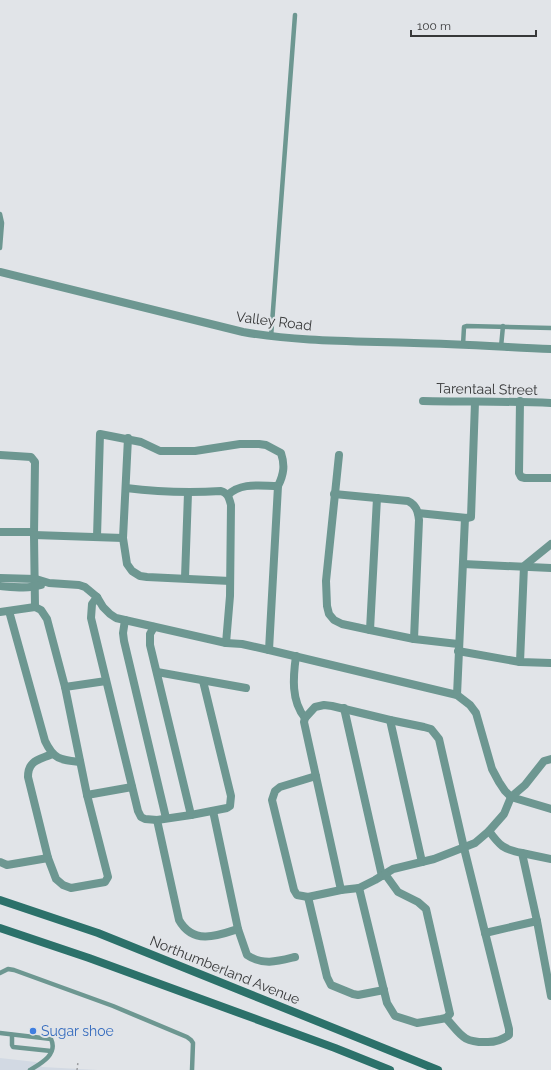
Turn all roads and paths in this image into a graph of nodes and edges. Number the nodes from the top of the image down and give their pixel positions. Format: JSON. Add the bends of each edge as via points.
{"nodes":[{"id":1,"x":295,"y":15,"type":"dead end"},
{"id":2,"x":0,"y":214,"type":"edge"},
{"id":3,"x":0,"y":248,"type":"edge"},
{"id":4,"x":0,"y":272,"type":"edge"},
{"id":5,"x":502,"y":326,"type":"junction"},
{"id":6,"x":551,"y":328,"type":"edge"},
{"id":7,"x":271,"y":337,"type":"junction"},
{"id":8,"x":463,"y":345,"type":"junction"},
{"id":9,"x":502,"y":347,"type":"junction"},
{"id":10,"x":551,"y":349,"type":"edge"},
{"id":11,"x":423,"y":401,"type":"dead end"},
{"id":12,"x":520,"y":401,"type":"junction"},
{"id":13,"x":475,"y":402,"type":"junction"},
{"id":14,"x":551,"y":403,"type":"edge"},
{"id":15,"x":128,"y":438,"type":"junction"},
{"id":16,"x":0,"y":455,"type":"edge"},
{"id":17,"x":339,"y":455,"type":"dead end"},
{"id":18,"x":551,"y":478,"type":"edge"},
{"id":19,"x":278,"y":486,"type":"junction"},
{"id":20,"x":126,"y":488,"type":"junction"},
{"id":21,"x":188,"y":493,"type":"junction"},
{"id":22,"x":334,"y":494,"type":"junction"},
{"id":23,"x":228,"y":495,"type":"junction"},
{"id":24,"x":377,"y":498,"type":"junction"},
{"id":25,"x":418,"y":513,"type":"junction"},
{"id":26,"x":465,"y":518,"type":"junction"},
{"id":27,"x":0,"y":532,"type":"edge"},
{"id":28,"x":34,"y":533,"type":"junction"},
{"id":29,"x":97,"y":537,"type":"junction"},
{"id":30,"x":123,"y":538,"type":"junction"},
{"id":31,"x":551,"y":544,"type":"edge"},
{"id":32,"x":463,"y":564,"type":"junction"},
{"id":33,"x":524,"y":566,"type":"junction"},
{"id":34,"x":551,"y":568,"type":"edge"},
{"id":35,"x":0,"y":578,"type":"edge"},
{"id":36,"x":185,"y":578,"type":"junction"},
{"id":37,"x":230,"y":581,"type":"junction"},
{"id":38,"x":36,"y":583,"type":"junction"},
{"id":39,"x":0,"y":586,"type":"edge"},
{"id":40,"x":97,"y":597,"type":"junction"},
{"id":41,"x":35,"y":607,"type":"junction"},
{"id":42,"x":9,"y":611,"type":"junction"},
{"id":43,"x":0,"y":612,"type":"edge"},
{"id":44,"x":125,"y":620,"type":"junction"},
{"id":45,"x":154,"y":627,"type":"junction"},
{"id":46,"x":370,"y":630,"type":"junction"},
{"id":47,"x":414,"y":639,"type":"junction"},
{"id":48,"x":226,"y":643,"type":"junction"},
{"id":49,"x":458,"y":648,"type":"junction"},
{"id":50,"x":269,"y":650,"type":"junction"},
{"id":51,"x":296,"y":656,"type":"junction"},
{"id":52,"x":520,"y":662,"type":"junction"},
{"id":53,"x":551,"y":663,"type":"edge"},
{"id":54,"x":157,"y":672,"type":"junction"},
{"id":55,"x":106,"y":681,"type":"junction"},
{"id":56,"x":203,"y":681,"type":"junction"},
{"id":57,"x":65,"y":687,"type":"junction"},
{"id":58,"x":246,"y":688,"type":"dead end"},
{"id":59,"x":457,"y":695,"type":"junction"},
{"id":60,"x":344,"y":708,"type":"junction"},
{"id":61,"x":305,"y":718,"type":"junction"},
{"id":62,"x":390,"y":720,"type":"junction"},
{"id":63,"x":52,"y":754,"type":"junction"},
{"id":64,"x":551,"y":759,"type":"edge"},
{"id":65,"x":80,"y":762,"type":"junction"},
{"id":66,"x":316,"y":776,"type":"junction"},
{"id":67,"x":132,"y":787,"type":"junction"},
{"id":68,"x":87,"y":795,"type":"junction"},
{"id":69,"x":511,"y":797,"type":"junction"},
{"id":70,"x":551,"y":809,"type":"edge"},
{"id":71,"x":213,"y":811,"type":"junction"},
{"id":72,"x":191,"y":816,"type":"junction"},
{"id":73,"x":166,"y":818,"type":"junction"},
{"id":74,"x":157,"y":820,"type":"junction"},
{"id":75,"x":490,"y":831,"type":"junction"},
{"id":76,"x":464,"y":848,"type":"junction"},
{"id":77,"x":522,"y":853,"type":"junction"},
{"id":78,"x":48,"y":858,"type":"junction"},
{"id":79,"x":551,"y":859,"type":"edge"},
{"id":80,"x":0,"y":862,"type":"edge"},
{"id":81,"x":422,"y":862,"type":"junction"},
{"id":82,"x":383,"y":875,"type":"junction"},
{"id":83,"x":359,"y":888,"type":"junction"},
{"id":84,"x":341,"y":890,"type":"junction"},
{"id":85,"x":308,"y":897,"type":"junction"},
{"id":86,"x":0,"y":900,"type":"edge"},
{"id":87,"x":537,"y":921,"type":"junction"},
{"id":88,"x":0,"y":928,"type":"edge"},
{"id":89,"x":238,"y":929,"type":"junction"},
{"id":90,"x":485,"y":933,"type":"junction"},
{"id":91,"x":296,"y":957,"type":"dead end"},
{"id":92,"x":0,"y":973,"type":"edge"},
{"id":93,"x":550,"y":986,"type":"edge"},
{"id":94,"x":384,"y":990,"type":"junction"},
{"id":95,"x":551,"y":996,"type":"edge"},
{"id":96,"x":446,"y":1018,"type":"junction"},
{"id":97,"x":0,"y":1033,"type":"edge"},
{"id":98,"x":12,"y":1035,"type":"junction"},
{"id":99,"x":52,"y":1051,"type":"junction"},
{"id":100,"x":78,"y":1062,"type":"dead end"},
{"id":101,"x":30,"y":1070,"type":"edge"},
{"id":102,"x":77,"y":1070,"type":"edge"},
{"id":103,"x":192,"y":1070,"type":"edge"},
{"id":104,"x":390,"y":1070,"type":"edge"},
{"id":105,"x":438,"y":1070,"type":"edge"}],
"edges":[{"from":1,"to":7,"type":"lane"},
{"from":2,"to":3,"type":"lane"},
{"from":4,"to":7,"type":"street","name":"Valley Road"},
{"from":5,"to":6,"type":"lane"},
{"from":5,"to":8,"type":"lane","via":[[464,327]]},
{"from":5,"to":9,"type":"lane"},
{"from":7,"to":8,"type":"street","name":"Valley Road"},
{"from":8,"to":9,"type":"street","name":"Valley Road"},
{"from":9,"to":10,"type":"street","name":"Valley Road"},
{"from":11,"to":13,"type":"street","name":"Tarentaal Street"},
{"from":12,"to":13,"type":"street","name":"Tarentaal Street"},
{"from":12,"to":14,"type":"street","name":"Tarentaal Street"},
{"from":12,"to":18,"type":"street","via":[[519,473],[525,478]]},
{"from":13,"to":26,"type":"street","via":[[471,517]]},
{"from":15,"to":19,"type":"street","via":[[154,450],[166,452],[195,451],[240,444],[266,445],[281,453],[284,461],[282,478]]},
{"from":15,"to":20,"type":"street"},
{"from":15,"to":29,"type":"street","via":[[100,434]]},
{"from":16,"to":28,"type":"street","via":[[26,456],[33,459]]},
{"from":17,"to":22,"type":"street"},
{"from":19,"to":23,"type":"street","via":[[241,486]]},
{"from":19,"to":50,"type":"street"},
{"from":20,"to":21,"type":"street"},
{"from":20,"to":30,"type":"street"},
{"from":21,"to":23,"type":"street","via":[[221,491]]},
{"from":21,"to":36,"type":"street"},
{"from":22,"to":24,"type":"street"},
{"from":22,"to":46,"type":"street","via":[[326,581],[329,614],[342,624]]},
{"from":23,"to":37,"type":"street","via":[[231,505]]},
{"from":24,"to":25,"type":"street","via":[[408,501],[415,506]]},
{"from":24,"to":46,"type":"street"},
{"from":25,"to":26,"type":"street"},
{"from":25,"to":47,"type":"street"},
{"from":26,"to":32,"type":"street"},
{"from":27,"to":28,"type":"street"},
{"from":28,"to":29,"type":"street"},
{"from":28,"to":38,"type":"street"},
{"from":29,"to":30,"type":"street"},
{"from":30,"to":36,"type":"street","via":[[127,564],[132,571],[147,577]]},
{"from":31,"to":33,"type":"street"},
{"from":32,"to":33,"type":"street"},
{"from":32,"to":49,"type":"street"},
{"from":33,"to":34,"type":"street"},
{"from":33,"to":52,"type":"street"},
{"from":35,"to":38,"type":"street"},
{"from":36,"to":37,"type":"street"},
{"from":37,"to":48,"type":"street"},
{"from":38,"to":39,"type":"street","via":[[15,587]]},
{"from":38,"to":40,"type":"street","via":[[79,585]]},
{"from":38,"to":41,"type":"street"},
{"from":40,"to":44,"type":"street","via":[[110,614]]},
{"from":40,"to":55,"type":"street","via":[[92,604],[91,614]]},
{"from":41,"to":42,"type":"street"},
{"from":41,"to":57,"type":"street","via":[[41,610],[47,619]]},
{"from":42,"to":43,"type":"street"},
{"from":42,"to":63,"type":"street","via":[[46,741]]},
{"from":44,"to":45,"type":"street"},
{"from":44,"to":73,"type":"street","via":[[124,641]]},
{"from":45,"to":48,"type":"street"},
{"from":45,"to":54,"type":"street","via":[[150,639]]},
{"from":46,"to":47,"type":"street"},
{"from":47,"to":49,"type":"street"},
{"from":48,"to":50,"type":"street"},
{"from":49,"to":52,"type":"street"},
{"from":49,"to":59,"type":"street"},
{"from":50,"to":51,"type":"street"},
{"from":51,"to":59,"type":"street"},
{"from":51,"to":61,"type":"street","via":[[293,676],[295,698],[299,711]]},
{"from":52,"to":53,"type":"street"},
{"from":54,"to":56,"type":"street"},
{"from":54,"to":72,"type":"street"},
{"from":55,"to":57,"type":"street"},
{"from":55,"to":67,"type":"street"},
{"from":56,"to":58,"type":"street"},
{"from":56,"to":71,"type":"street","via":[[231,796],[230,806]]},
{"from":57,"to":65,"type":"street"},
{"from":59,"to":69,"type":"street","via":[[476,713],[492,769]]},
{"from":60,"to":61,"type":"street","via":[[328,705],[315,707]]},
{"from":60,"to":62,"type":"street"},
{"from":60,"to":82,"type":"street"},
{"from":61,"to":66,"type":"street"},
{"from":62,"to":76,"type":"street","via":[[431,729],[439,739]]},
{"from":62,"to":81,"type":"street"},
{"from":63,"to":65,"type":"street"},
{"from":63,"to":78,"type":"street","via":[[32,763],[28,769]]},
{"from":64,"to":69,"type":"street","via":[[544,761],[525,785]]},
{"from":65,"to":68,"type":"street"},
{"from":66,"to":84,"type":"street"},
{"from":66,"to":85,"type":"street","via":[[280,787],[275,791],[272,800],[294,890],[297,895]]},
{"from":67,"to":68,"type":"street"},
{"from":67,"to":74,"type":"street","via":[[141,817],[145,820]]},
{"from":68,"to":78,"type":"street","via":[[108,877],[105,882],[71,888],[56,879]]},
{"from":69,"to":70,"type":"street"},
{"from":69,"to":75,"type":"street","via":[[504,814]]},
{"from":71,"to":72,"type":"street"},
{"from":71,"to":89,"type":"street"},
{"from":72,"to":73,"type":"street"},
{"from":73,"to":74,"type":"street"},
{"from":74,"to":89,"type":"street","via":[[183,928],[208,937]]},
{"from":75,"to":76,"type":"street"},
{"from":75,"to":77,"type":"street","via":[[498,843],[508,850]]},
{"from":76,"to":81,"type":"street"},
{"from":76,"to":90,"type":"street"},
{"from":77,"to":79,"type":"street"},
{"from":77,"to":87,"type":"street"},
{"from":78,"to":80,"type":"street","via":[[7,865]]},
{"from":81,"to":82,"type":"street","via":[[392,869]]},
{"from":82,"to":83,"type":"street"},
{"from":82,"to":96,"type":"street","via":[[398,892],[426,909],[450,1014]]},
{"from":83,"to":84,"type":"street"},
{"from":83,"to":94,"type":"street"},
{"from":84,"to":85,"type":"street"},
{"from":85,"to":94,"type":"street","via":[[331,985],[358,995]]},
{"from":86,"to":105,"type":"main road","name":"Northumberland Avenue","via":[[98,934]]},
{"from":87,"to":90,"type":"street"},
{"from":87,"to":93,"type":"street"},
{"from":88,"to":104,"type":"main road","via":[[328,1045]]},
{"from":89,"to":91,"type":"street","via":[[247,955],[251,958],[268,963]]},
{"from":90,"to":96,"type":"street","via":[[509,1035],[495,1042],[476,1043],[460,1034]]},
{"from":92,"to":103,"type":"lane","via":[[8,969],[14,970],[113,1006],[187,1037],[193,1043]]},
{"from":93,"to":95,"type":"street"},
{"from":94,"to":96,"type":"street","via":[[387,1003],[395,1016],[417,1024]]},
{"from":97,"to":98,"type":"lane"},
{"from":98,"to":99,"type":"lane","via":[[13,1047]]},
{"from":98,"to":99,"type":"lane","via":[[51,1039]]},
{"from":99,"to":101,"type":"lane","via":[[44,1062]]},
{"from":100,"to":102,"type":"path"}]}
